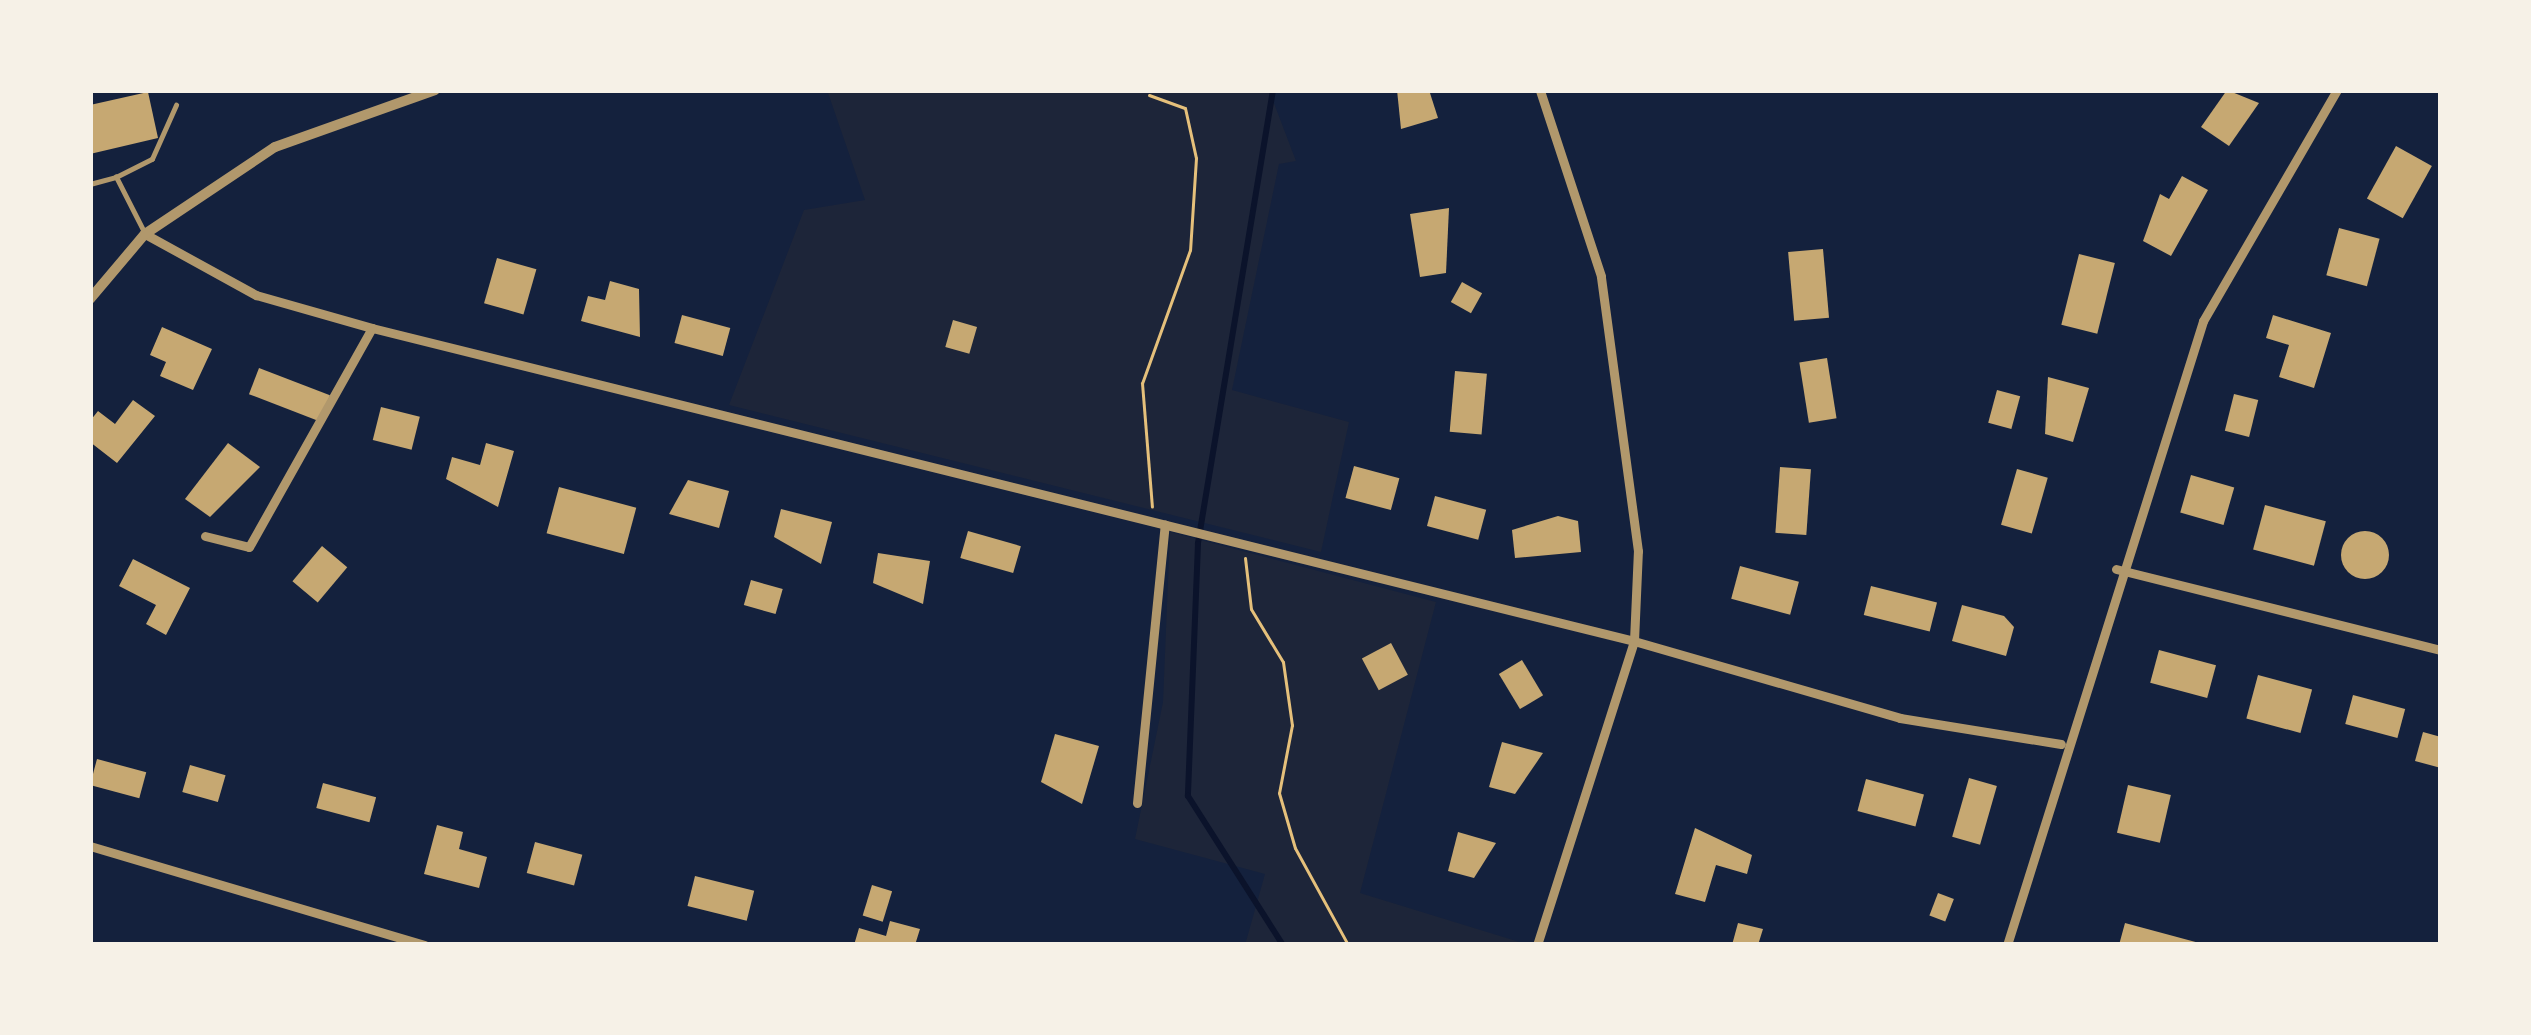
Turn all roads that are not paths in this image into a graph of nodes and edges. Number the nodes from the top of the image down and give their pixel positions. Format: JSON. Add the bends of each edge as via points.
{"nodes":[{"id":1,"x":1540,"y":90,"type":"edge"},
{"id":2,"x":2337,"y":90,"type":"edge"},
{"id":3,"x":425,"y":91,"type":"edge"},
{"id":4,"x":176,"y":105,"type":"dead end"},
{"id":5,"x":116,"y":177,"type":"junction"},
{"id":6,"x":90,"y":184,"type":"edge"},
{"id":7,"x":146,"y":234,"type":"junction"},
{"id":8,"x":90,"y":299,"type":"edge"},
{"id":9,"x":372,"y":328,"type":"junction"},
{"id":10,"x":1170,"y":525,"type":"junction"},
{"id":11,"x":205,"y":536,"type":"dead end"},
{"id":12,"x":2116,"y":569,"type":"junction"},
{"id":13,"x":1634,"y":641,"type":"junction"},
{"id":14,"x":2441,"y":650,"type":"edge"},
{"id":15,"x":2061,"y":744,"type":"junction"},
{"id":16,"x":1137,"y":803,"type":"dead end"},
{"id":17,"x":90,"y":846,"type":"edge"},
{"id":18,"x":425,"y":945,"type":"edge"},
{"id":19,"x":1537,"y":945,"type":"edge"},
{"id":20,"x":2007,"y":945,"type":"edge"}],
"edges":[{"from":1,"to":13,"type":"street","via":[[1613,345],[1638,551]]},
{"from":2,"to":12,"type":"street","via":[[2203,321]]},
{"from":3,"to":7,"type":"street","via":[[275,147]]},
{"from":4,"to":5,"type":"lane","via":[[152,159]]},
{"from":5,"to":6,"type":"lane"},
{"from":5,"to":7,"type":"lane"},
{"from":7,"to":8,"type":"street"},
{"from":7,"to":9,"type":"street","via":[[256,295]]},
{"from":9,"to":10,"type":"street"},
{"from":9,"to":11,"type":"street","via":[[249,547]]},
{"from":10,"to":13,"type":"street"},
{"from":10,"to":16,"type":"street"},
{"from":12,"to":14,"type":"street"},
{"from":12,"to":15,"type":"street"},
{"from":13,"to":15,"type":"street","via":[[1900,718]]},
{"from":13,"to":19,"type":"street"},
{"from":15,"to":20,"type":"street"},
{"from":17,"to":18,"type":"street"}]}
